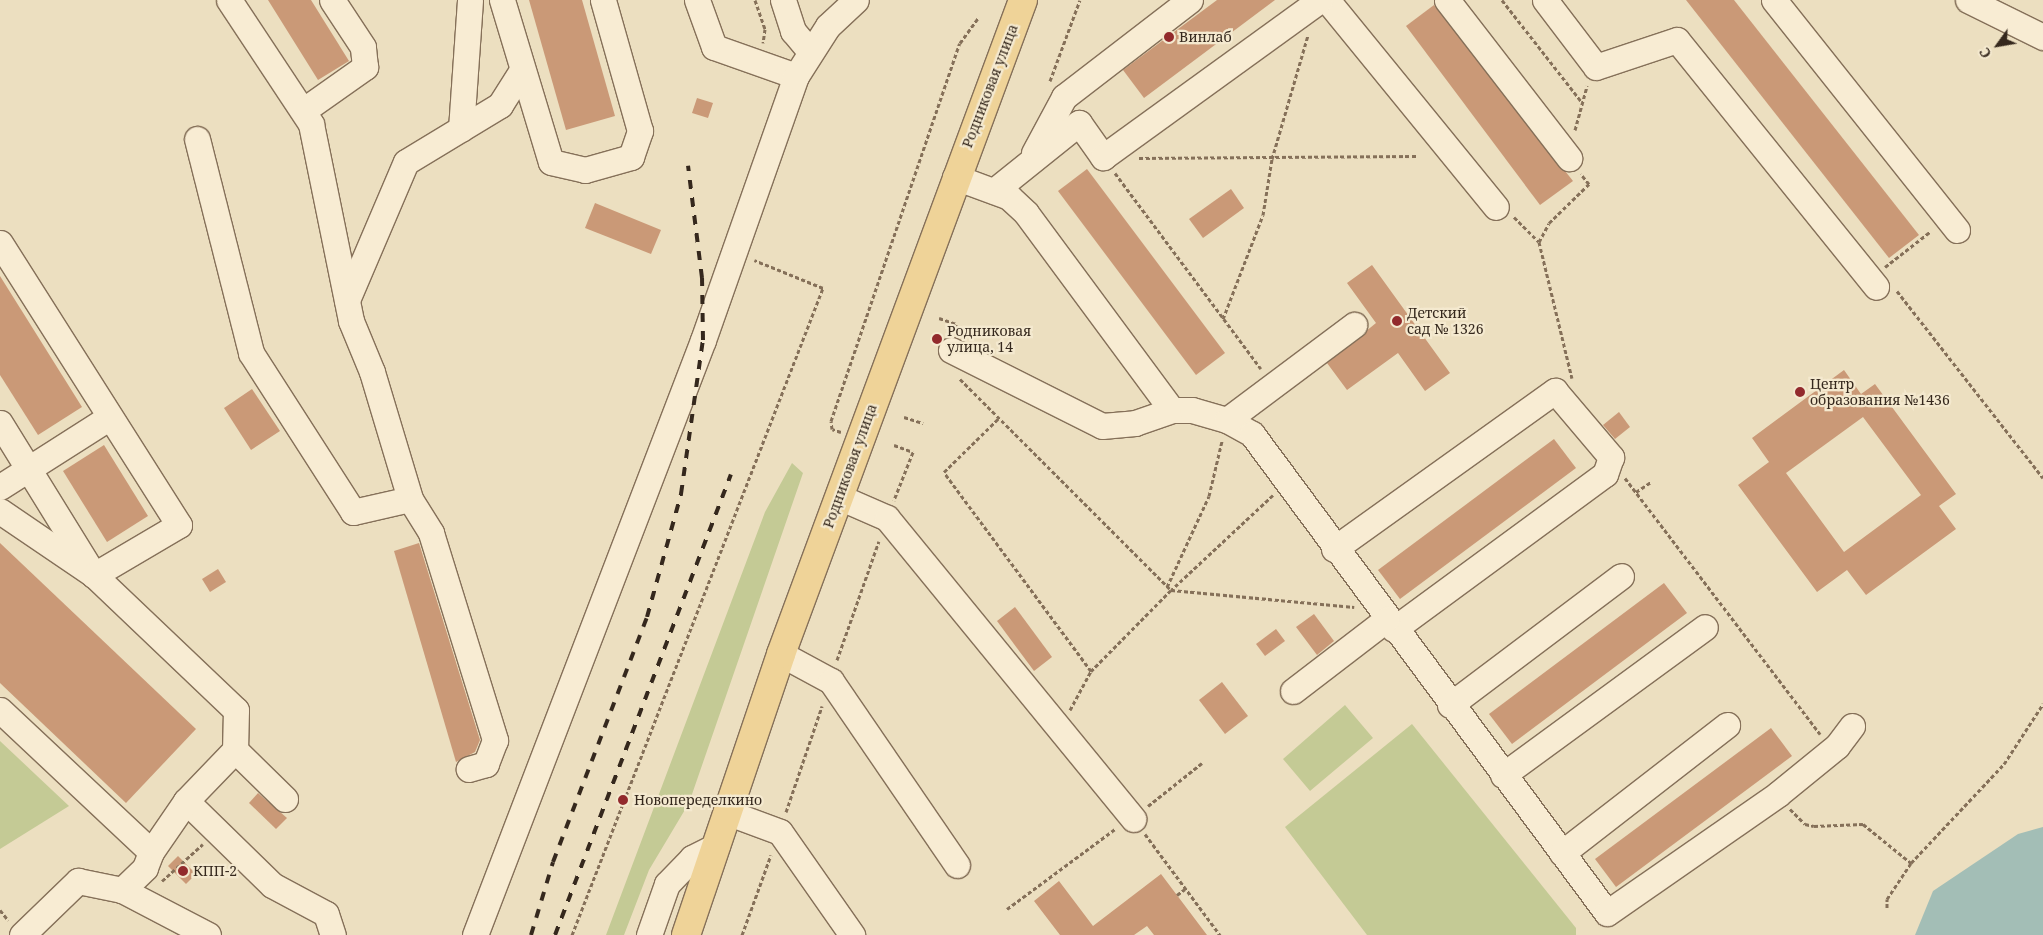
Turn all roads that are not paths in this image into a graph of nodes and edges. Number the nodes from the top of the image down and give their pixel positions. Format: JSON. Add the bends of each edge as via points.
{"nodes":[{"id":1,"x":229,"y":0,"type":"edge"},
{"id":2,"x":332,"y":0,"type":"edge"},
{"id":3,"x":470,"y":0,"type":"edge"},
{"id":4,"x":502,"y":0,"type":"edge"},
{"id":5,"x":603,"y":0,"type":"edge"},
{"id":6,"x":697,"y":0,"type":"edge"},
{"id":7,"x":783,"y":0,"type":"edge"},
{"id":8,"x":856,"y":0,"type":"edge"},
{"id":9,"x":1022,"y":0,"type":"edge"},
{"id":10,"x":1035,"y":0,"type":"edge"},
{"id":11,"x":1190,"y":0,"type":"edge"},
{"id":12,"x":1320,"y":0,"type":"edge"},
{"id":13,"x":1327,"y":0,"type":"edge"},
{"id":14,"x":1447,"y":0,"type":"edge"},
{"id":15,"x":1545,"y":0,"type":"edge"},
{"id":16,"x":1774,"y":0,"type":"edge"},
{"id":17,"x":1968,"y":0,"type":"edge"},
{"id":18,"x":1010,"y":34,"type":"junction"},
{"id":19,"x":2043,"y":37,"type":"edge"},
{"id":20,"x":809,"y":50,"type":"junction"},
{"id":21,"x":522,"y":70,"type":"junction"},
{"id":22,"x":796,"y":76,"type":"junction"},
{"id":23,"x":304,"y":110,"type":"junction"},
{"id":24,"x":461,"y":129,"type":"junction"},
{"id":25,"x":197,"y":138,"type":"dead end"},
{"id":26,"x":1569,"y":158,"type":"road end"},
{"id":27,"x":1029,"y":162,"type":"junction"},
{"id":28,"x":955,"y":177,"type":"junction"},
{"id":29,"x":994,"y":191,"type":"junction"},
{"id":30,"x":1496,"y":207,"type":"road end"},
{"id":31,"x":1952,"y":224,"type":"road end"},
{"id":32,"x":0,"y":243,"type":"edge"},
{"id":33,"x":1883,"y":282,"type":"road end"},
{"id":34,"x":347,"y":300,"type":"junction"},
{"id":35,"x":1354,"y":326,"type":"dead end"},
{"id":36,"x":951,"y":350,"type":"dead end"},
{"id":37,"x":1172,"y":410,"type":"junction"},
{"id":38,"x":110,"y":417,"type":"junction"},
{"id":39,"x":1227,"y":420,"type":"junction"},
{"id":40,"x":0,"y":423,"type":"edge"},
{"id":41,"x":28,"y":468,"type":"junction"},
{"id":42,"x":1,"y":485,"type":"edge"},
{"id":43,"x":839,"y":497,"type":"junction"},
{"id":44,"x":410,"y":499,"type":"junction"},
{"id":45,"x":0,"y":511,"type":"edge"},
{"id":46,"x":1334,"y":549,"type":"junction"},
{"id":47,"x":94,"y":575,"type":"junction"},
{"id":48,"x":1621,"y":576,"type":"dead end"},
{"id":49,"x":1390,"y":624,"type":"junction"},
{"id":50,"x":1705,"y":627,"type":"dead end"},
{"id":51,"x":781,"y":654,"type":"junction"},
{"id":52,"x":1293,"y":691,"type":"dead end"},
{"id":53,"x":1450,"y":705,"type":"junction"},
{"id":54,"x":0,"y":710,"type":"edge"},
{"id":55,"x":1727,"y":725,"type":"dead end"},
{"id":56,"x":1852,"y":726,"type":"dead end"},
{"id":57,"x":235,"y":750,"type":"junction"},
{"id":58,"x":470,"y":769,"type":"dead end"},
{"id":59,"x":1503,"y":775,"type":"junction"},
{"id":60,"x":285,"y":799,"type":"dead end"},
{"id":61,"x":186,"y":801,"type":"junction"},
{"id":62,"x":729,"y":813,"type":"junction"},
{"id":63,"x":1133,"y":819,"type":"road end"},
{"id":64,"x":718,"y":846,"type":"junction"},
{"id":65,"x":1562,"y":853,"type":"junction"},
{"id":66,"x":957,"y":866,"type":"dead end"},
{"id":67,"x":152,"y":867,"type":"junction"},
{"id":68,"x":122,"y":890,"type":"junction"},
{"id":69,"x":22,"y":935,"type":"edge"},
{"id":70,"x":208,"y":935,"type":"edge"},
{"id":71,"x":333,"y":935,"type":"edge"},
{"id":72,"x":475,"y":935,"type":"edge"},
{"id":73,"x":649,"y":935,"type":"edge"},
{"id":74,"x":686,"y":935,"type":"edge"},
{"id":75,"x":852,"y":935,"type":"edge"}],
"edges":[{"from":1,"to":23,"type":"street","via":[[296,104]]},
{"from":2,"to":23,"type":"street","via":[[363,47],[365,67]]},
{"from":3,"to":24,"type":"street"},
{"from":4,"to":21,"type":"street"},
{"from":5,"to":21,"type":"street","via":[[640,131],[631,157],[585,170],[551,162]]},
{"from":6,"to":22,"type":"street","via":[[714,47]]},
{"from":7,"to":20,"type":"street","via":[[793,31]]},
{"from":8,"to":20,"type":"street"},
{"from":9,"to":18,"type":"main road","name":"Родниковая улица"},
{"from":10,"to":18,"type":"main road"},
{"from":11,"to":27,"type":"street","via":[[1064,98]]},
{"from":12,"to":27,"type":"street","via":[[1103,158],[1079,123]]},
{"from":13,"to":30,"type":"street"},
{"from":14,"to":26,"type":"street"},
{"from":15,"to":33,"type":"street","via":[[1596,67],[1677,40]]},
{"from":16,"to":31,"type":"street"},
{"from":17,"to":19,"type":"street"},
{"from":18,"to":28,"type":"main road","name":"Родниковая улица"},
{"from":20,"to":22,"type":"street"},
{"from":21,"to":24,"type":"street","via":[[500,105]]},
{"from":22,"to":72,"type":"street","via":[[703,340]]},
{"from":23,"to":34,"type":"street","via":[[316,142],[334,256]]},
{"from":24,"to":34,"type":"street","via":[[406,162]]},
{"from":25,"to":44,"type":"street","via":[[250,353],[354,512]]},
{"from":27,"to":29,"type":"street"},
{"from":28,"to":29,"type":"street"},
{"from":28,"to":43,"type":"main road","name":"Родниковая улица"},
{"from":29,"to":37,"type":"street","via":[[1026,213]]},
{"from":32,"to":38,"type":"street"},
{"from":34,"to":44,"type":"street"},
{"from":35,"to":39,"type":"street"},
{"from":36,"to":37,"type":"street","via":[[1102,426],[1135,423]]},
{"from":37,"to":39,"type":"street"},
{"from":38,"to":41,"type":"street"},
{"from":38,"to":47,"type":"street","via":[[178,525]]},
{"from":39,"to":46,"type":"street","via":[[1252,434]]},
{"from":40,"to":41,"type":"street"},
{"from":41,"to":42,"type":"street"},
{"from":41,"to":47,"type":"street"},
{"from":43,"to":51,"type":"main road","name":"Родниковая улица"},
{"from":43,"to":63,"type":"street","via":[[887,518]]},
{"from":44,"to":58,"type":"street","via":[[431,532],[495,740],[486,764]]},
{"from":45,"to":47,"type":"street"},
{"from":46,"to":49,"type":"street"},
{"from":46,"to":49,"type":"street","via":[[1555,391],[1611,458],[1605,474]]},
{"from":47,"to":57,"type":"street","via":[[236,710]]},
{"from":48,"to":53,"type":"street"},
{"from":49,"to":52,"type":"street"},
{"from":49,"to":53,"type":"street"},
{"from":50,"to":59,"type":"street"},
{"from":51,"to":62,"type":"main road","name":"Родниковая улица"},
{"from":51,"to":66,"type":"street","via":[[831,681]]},
{"from":53,"to":59,"type":"street"},
{"from":54,"to":67,"type":"street"},
{"from":55,"to":65,"type":"street"},
{"from":56,"to":65,"type":"street","via":[[1832,750],[1778,794],[1607,914]]},
{"from":57,"to":60,"type":"street"},
{"from":57,"to":61,"type":"street"},
{"from":59,"to":65,"type":"street"},
{"from":61,"to":67,"type":"street"},
{"from":61,"to":71,"type":"street","via":[[272,885],[326,914]]},
{"from":62,"to":64,"type":"main road","name":"Родниковая улица"},
{"from":62,"to":75,"type":"street","via":[[780,832]]},
{"from":64,"to":73,"type":"street","via":[[692,858],[667,884]]},
{"from":64,"to":74,"type":"main road","name":"Родниковая улица"},
{"from":67,"to":68,"type":"street"},
{"from":68,"to":69,"type":"street","via":[[78,881]]},
{"from":68,"to":70,"type":"street"}]}
